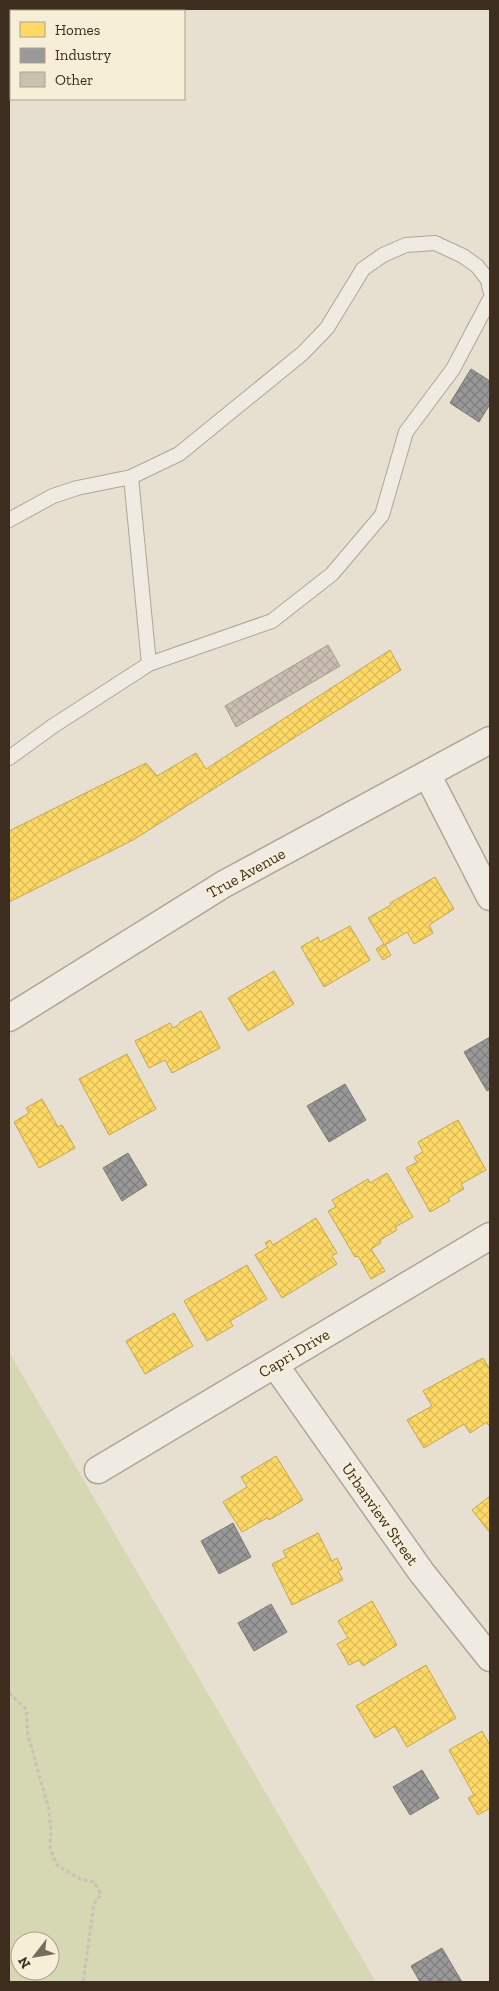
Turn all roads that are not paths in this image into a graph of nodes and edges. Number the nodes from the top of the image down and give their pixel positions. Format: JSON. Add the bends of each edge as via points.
{"nodes":[{"id":1,"x":490,"y":290,"type":"edge"},
{"id":2,"x":490,"y":299,"type":"edge"},
{"id":3,"x":131,"y":477,"type":"junction"},
{"id":4,"x":9,"y":520,"type":"edge"},
{"id":5,"x":149,"y":664,"type":"junction"},
{"id":6,"x":490,"y":740,"type":"edge"},
{"id":7,"x":9,"y":758,"type":"edge"},
{"id":8,"x":427,"y":774,"type":"junction"},
{"id":9,"x":490,"y":897,"type":"edge"},
{"id":10,"x":9,"y":1018,"type":"edge"},
{"id":11,"x":490,"y":1236,"type":"edge"},
{"id":12,"x":274,"y":1365,"type":"junction"},
{"id":13,"x":98,"y":1470,"type":"dead end"},
{"id":14,"x":490,"y":1658,"type":"edge"}],
"edges":[{"from":1,"to":3,"type":"lane","via":[[488,280],[478,266],[435,243],[406,245],[383,255],[363,269],[327,328],[303,353],[179,454]]},
{"from":2,"to":5,"type":"lane","via":[[454,369],[406,432],[382,515],[332,574],[272,621]]},
{"from":3,"to":4,"type":"lane","via":[[53,496]]},
{"from":3,"to":5,"type":"lane"},
{"from":5,"to":7,"type":"lane"},
{"from":6,"to":8,"type":"street","name":"True Avenue"},
{"from":8,"to":9,"type":"street"},
{"from":8,"to":10,"type":"street","name":"True Avenue","via":[[224,884]]},
{"from":11,"to":12,"type":"street","name":"Capri Drive"},
{"from":12,"to":13,"type":"street","name":"Capri Drive"},
{"from":12,"to":14,"type":"street","name":"Urbanview Street","via":[[422,1574]]}]}
